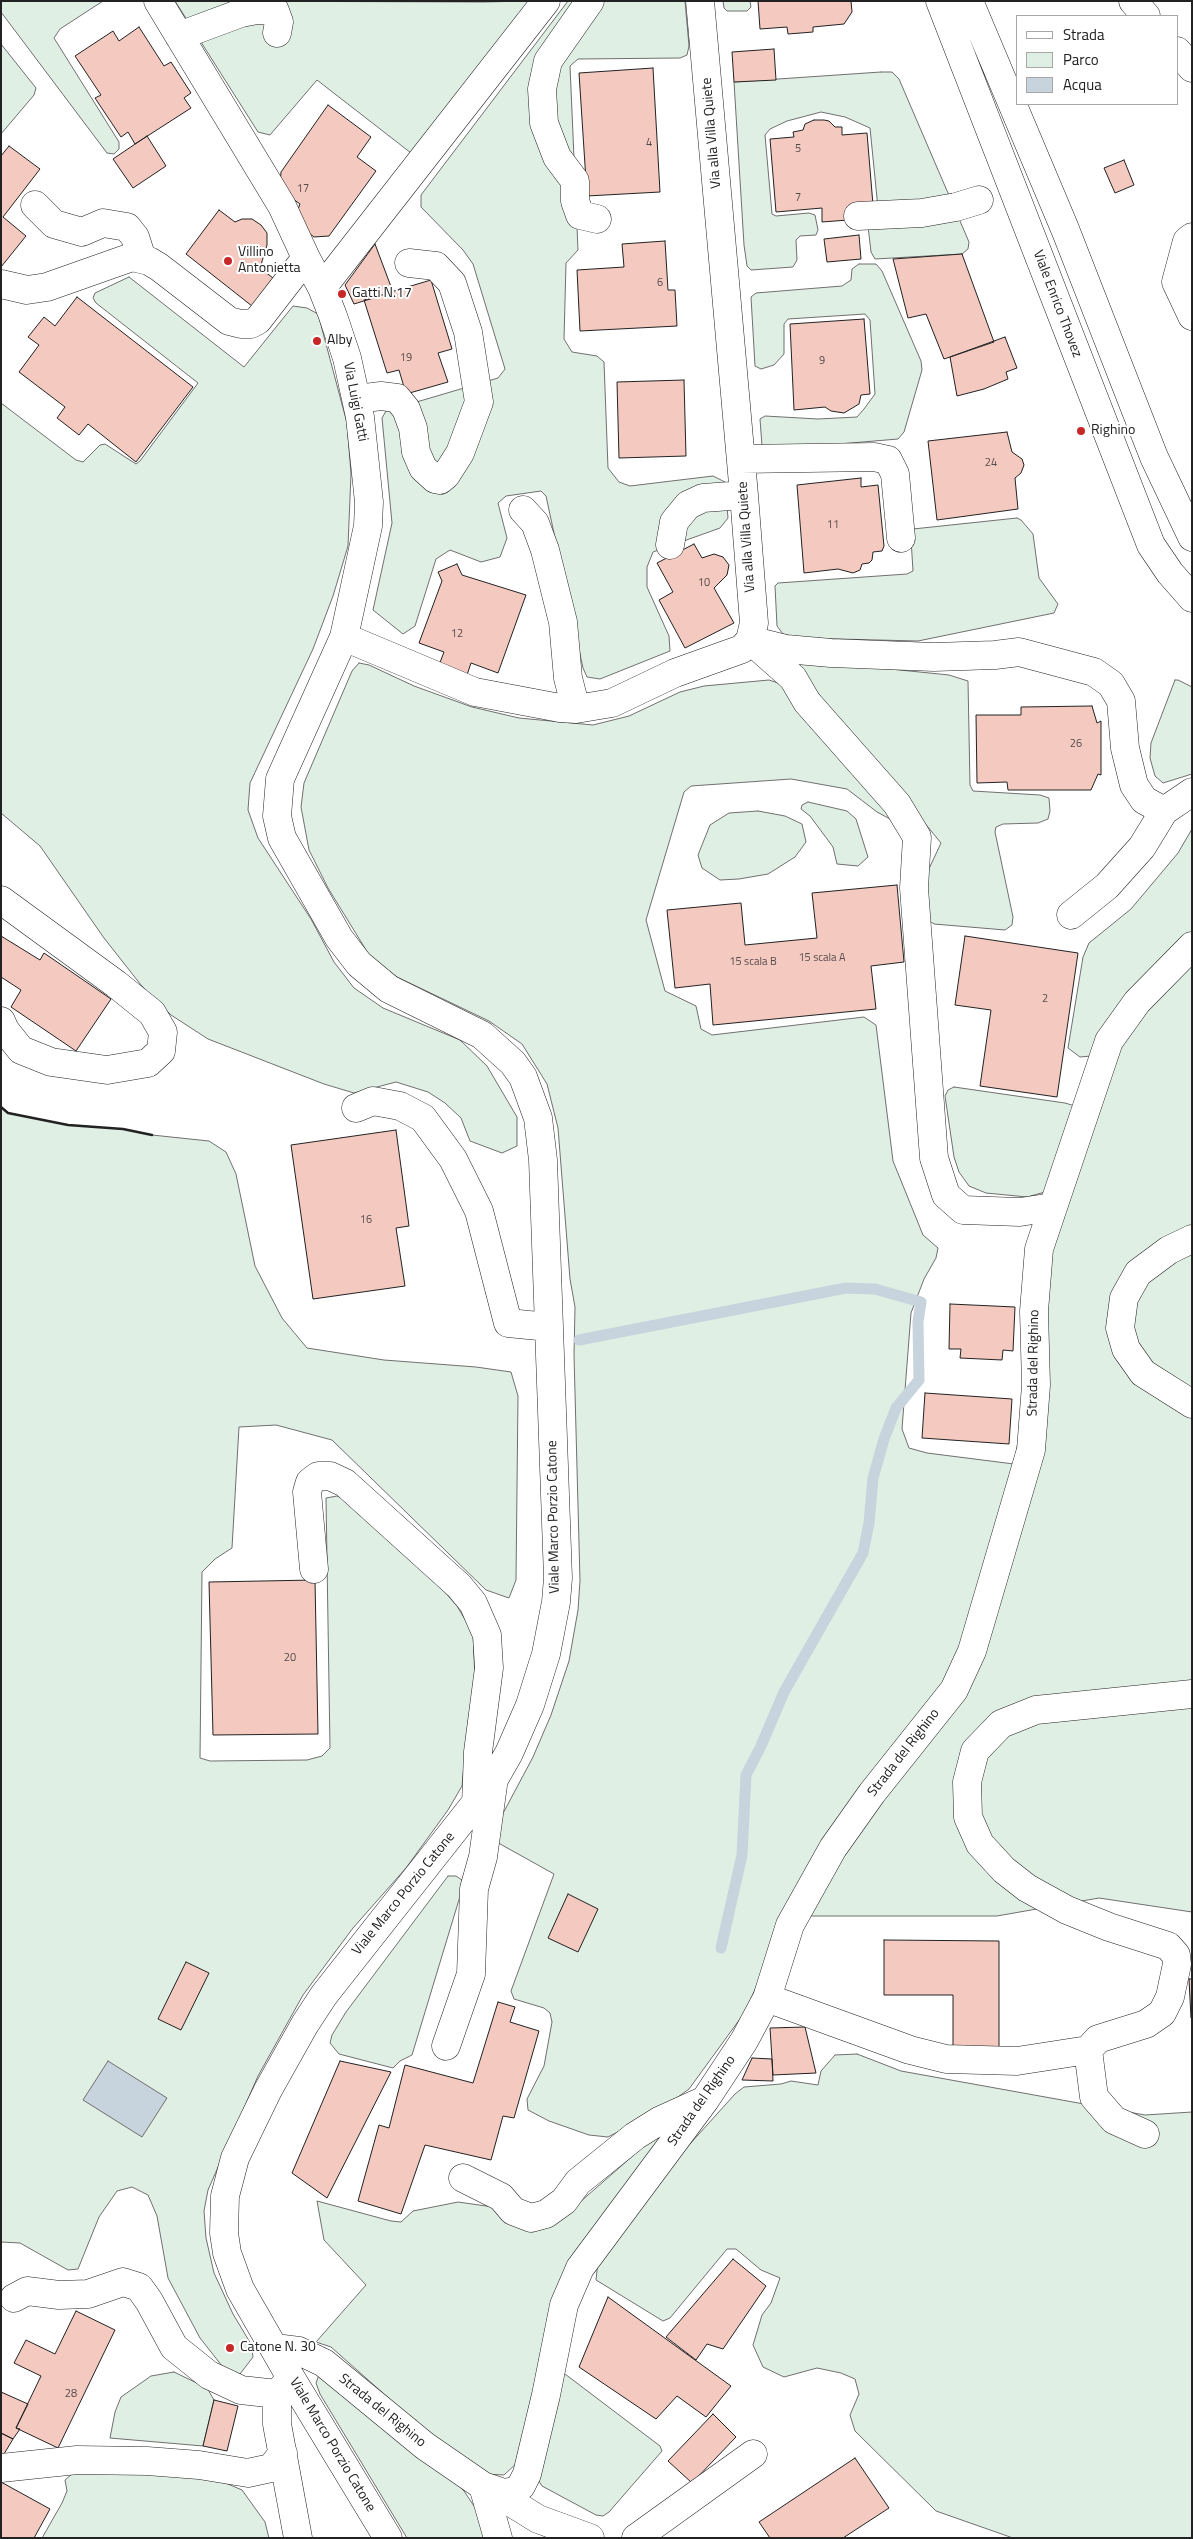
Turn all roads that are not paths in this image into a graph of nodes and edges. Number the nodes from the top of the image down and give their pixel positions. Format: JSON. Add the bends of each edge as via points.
{"nodes":[{"id":1,"x":158,"y":1,"type":"edge"},
{"id":2,"x":546,"y":1,"type":"edge"},
{"id":3,"x":590,"y":1,"type":"edge"},
{"id":4,"x":700,"y":1,"type":"edge"},
{"id":5,"x":940,"y":1,"type":"edge"},
{"id":6,"x":968,"y":1,"type":"edge"},
{"id":7,"x":1133,"y":1,"type":"edge"},
{"id":8,"x":1145,"y":15,"type":"edge"},
{"id":9,"x":276,"y":33,"type":"dead end"},
{"id":10,"x":179,"y":36,"type":"junction"},
{"id":11,"x":1178,"y":52,"type":"edge"},
{"id":12,"x":1192,"y":68,"type":"edge"},
{"id":13,"x":979,"y":200,"type":"dead end"},
{"id":14,"x":35,"y":205,"type":"dead end"},
{"id":15,"x":858,"y":216,"type":"dead end"},
{"id":16,"x":597,"y":219,"type":"dead end"},
{"id":17,"x":1192,"y":237,"type":"edge"},
{"id":18,"x":306,"y":258,"type":"junction"},
{"id":19,"x":142,"y":259,"type":"junction"},
{"id":20,"x":409,"y":263,"type":"dead end"},
{"id":21,"x":1,"y":284,"type":"edge"},
{"id":22,"x":322,"y":288,"type":"junction"},
{"id":23,"x":1192,"y":316,"type":"edge"},
{"id":24,"x":357,"y":399,"type":"junction"},
{"id":25,"x":741,"y":459,"type":"junction"},
{"id":26,"x":744,"y":495,"type":"junction"},
{"id":27,"x":523,"y":510,"type":"dead end"},
{"id":28,"x":1192,"y":536,"type":"edge"},
{"id":29,"x":901,"y":538,"type":"dead end"},
{"id":30,"x":670,"y":545,"type":"dead end"},
{"id":31,"x":1192,"y":598,"type":"edge"},
{"id":32,"x":344,"y":637,"type":"junction"},
{"id":33,"x":750,"y":640,"type":"junction"},
{"id":34,"x":576,"y":709,"type":"junction"},
{"id":35,"x":1192,"y":792,"type":"edge"},
{"id":36,"x":1164,"y":811,"type":"junction"},
{"id":37,"x":1,"y":900,"type":"edge"},
{"id":38,"x":1071,"y":915,"type":"dead end"},
{"id":39,"x":1192,"y":946,"type":"edge"},
{"id":40,"x":1,"y":1021,"type":"edge"},
{"id":41,"x":356,"y":1108,"type":"dead end"},
{"id":42,"x":1053,"y":1206,"type":"junction"},
{"id":43,"x":1192,"y":1239,"type":"edge"},
{"id":44,"x":549,"y":1327,"type":"junction"},
{"id":45,"x":1192,"y":1404,"type":"edge"},
{"id":46,"x":314,"y":1568,"type":"dead end"},
{"id":47,"x":1192,"y":1694,"type":"edge"},
{"id":48,"x":493,"y":1781,"type":"junction"},
{"id":49,"x":476,"y":1805,"type":"junction"},
{"id":50,"x":767,"y":1998,"type":"junction"},
{"id":51,"x":446,"y":2046,"type":"dead end"},
{"id":52,"x":1088,"y":2050,"type":"junction"},
{"id":53,"x":704,"y":2100,"type":"junction"},
{"id":54,"x":1146,"y":2134,"type":"dead end"},
{"id":55,"x":463,"y":2178,"type":"dead end"},
{"id":56,"x":14,"y":2298,"type":"dead end"},
{"id":57,"x":275,"y":2348,"type":"junction"},
{"id":58,"x":284,"y":2386,"type":"junction"},
{"id":59,"x":283,"y":2453,"type":"junction"},
{"id":60,"x":753,"y":2454,"type":"dead end"},
{"id":61,"x":1,"y":2468,"type":"edge"},
{"id":62,"x":483,"y":2486,"type":"junction"},
{"id":63,"x":298,"y":2538,"type":"edge"},
{"id":64,"x":388,"y":2538,"type":"edge"},
{"id":65,"x":498,"y":2538,"type":"edge"},
{"id":66,"x":590,"y":2538,"type":"edge"},
{"id":67,"x":636,"y":2538,"type":"edge"}],
"edges":[{"from":1,"to":10,"type":"street","name":"Via Luigi Gatti"},
{"from":2,"to":22,"type":"street"},
{"from":3,"to":16,"type":"street","via":[[548,61],[542,89],[544,123],[557,157],[575,182],[575,201],[580,214]]},
{"from":4,"to":25,"type":"street","name":"Via alla Villa Quiete"},
{"from":5,"to":31,"type":"street","name":"Viale Enrico Thovez","via":[[1151,545]]},
{"from":6,"to":28,"type":"street","via":[[1065,228],[1154,457]]},
{"from":7,"to":8,"type":"street"},
{"from":9,"to":10,"type":"street","via":[[279,22],[275,12],[257,10]]},
{"from":10,"to":18,"type":"street","name":"Via Luigi Gatti","via":[[282,206]]},
{"from":11,"to":12,"type":"street"},
{"from":13,"to":15,"type":"street","via":[[922,213]]},
{"from":14,"to":19,"type":"street","via":[[54,224],[82,232],[104,223],[127,227],[135,238]]},
{"from":17,"to":23,"type":"street","via":[[1187,241],[1176,282]]},
{"from":18,"to":19,"type":"street","via":[[258,320],[241,324],[229,321],[159,267]]},
{"from":18,"to":22,"type":"street","name":"Via Luigi Gatti"},
{"from":19,"to":21,"type":"street","via":[[123,259],[46,287],[27,290]]},
{"from":20,"to":24,"type":"street","via":[[436,266],[452,283],[468,332],[479,402],[460,453],[446,475],[440,480],[435,479],[423,468],[406,409],[397,398]]},
{"from":22,"to":24,"type":"street","name":"Via Luigi Gatti","via":[[347,358]]},
{"from":24,"to":32,"type":"street","name":"Via Luigi Gatti","via":[[369,502],[368,526]]},
{"from":25,"to":26,"type":"street","name":"Via alla Villa Quiete"},
{"from":25,"to":29,"type":"street","via":[[874,457],[888,460],[895,474]]},
{"from":26,"to":30,"type":"street","via":[[702,498],[688,505],[674,522]]},
{"from":26,"to":33,"type":"street","name":"Via alla Villa Quiete","via":[[754,623]]},
{"from":27,"to":34,"type":"street","via":[[534,523],[545,550],[563,622],[568,678]]},
{"from":32,"to":34,"type":"street","via":[[475,692]]},
{"from":32,"to":44,"type":"street","name":"Viale Marco Porzio Catone","via":[[280,778],[277,816],[282,838],[339,938],[359,964],[389,989],[482,1035],[523,1077],[538,1118],[543,1160]]},
{"from":33,"to":34,"type":"street","via":[[742,649],[675,673],[612,704]]},
{"from":33,"to":36,"type":"street","via":[[786,649],[831,653],[934,657],[1019,652],[1094,672],[1111,684],[1121,701],[1125,748],[1134,785],[1144,800]]},
{"from":33,"to":42,"type":"street","via":[[793,678],[807,702],[897,804],[917,837],[914,888],[934,1158],[946,1195],[963,1210],[1020,1212]]},
{"from":35,"to":36,"type":"street"},
{"from":36,"to":38,"type":"street","via":[[1142,847],[1107,886]]},
{"from":37,"to":40,"type":"street","via":[[152,1013],[163,1032],[161,1051],[148,1062],[107,1070],[51,1062],[21,1050]]},
{"from":39,"to":42,"type":"street","name":"Strada del Righino","via":[[1137,1002],[1110,1041]]},
{"from":41,"to":44,"type":"street","via":[[373,1101],[400,1106],[424,1118],[453,1159],[479,1212],[508,1323]]},
{"from":42,"to":50,"type":"street","name":"Strada del Righino","via":[[1039,1249],[1034,1311],[1036,1385],[1031,1450],[972,1651],[954,1690],[833,1848],[790,1925]]},
{"from":43,"to":45,"type":"street","via":[[1169,1250],[1138,1273],[1124,1298],[1120,1328],[1126,1349],[1143,1372]]},
{"from":44,"to":48,"type":"street","name":"Viale Marco Porzio Catone","via":[[556,1602],[546,1654],[530,1705]]},
{"from":46,"to":49,"type":"street","via":[[308,1492],[310,1482],[318,1476],[330,1476],[345,1484],[459,1586],[473,1603],[487,1634],[488,1668],[478,1752]]},
{"from":47,"to":52,"type":"street","via":[[1036,1710],[1001,1724],[975,1751],[967,1782],[968,1817],[980,1844],[1004,1870],[1027,1888],[1067,1910],[1168,1946],[1176,1955],[1170,1998],[1162,2013],[1146,2024],[1098,2039]]},
{"from":48,"to":49,"type":"street","name":"Viale Marco Porzio Catone"},
{"from":48,"to":51,"type":"street","via":[[483,1857],[474,1889],[471,1974]]},
{"from":49,"to":57,"type":"street","name":"Viale Marco Porzio Catone","via":[[324,1995],[268,2090],[236,2158],[225,2196],[227,2253],[240,2289]]},
{"from":50,"to":52,"type":"street","via":[[910,2050],[946,2059],[1017,2061]]},
{"from":50,"to":53,"type":"street","name":"Strada del Righino","via":[[744,2041]]},
{"from":52,"to":54,"type":"street","via":[[1094,2097],[1114,2120]]},
{"from":53,"to":55,"type":"street","via":[[635,2136],[578,2182],[564,2201],[546,2214],[531,2218],[513,2211],[501,2197]]},
{"from":53,"to":62,"type":"street","name":"Strada del Righino","via":[[591,2251],[570,2290],[560,2317],[544,2404],[522,2486],[504,2493]]},
{"from":56,"to":58,"type":"street","via":[[27,2291],[88,2294],[122,2282],[139,2287],[174,2347],[209,2375],[241,2390]]},
{"from":57,"to":58,"type":"street","name":"Viale Marco Porzio Catone"},
{"from":57,"to":62,"type":"street","name":"Strada del Righino","via":[[299,2351],[324,2363],[425,2446]]},
{"from":58,"to":59,"type":"street","via":[[277,2424]]},
{"from":58,"to":64,"type":"street","name":"Viale Marco Porzio Catone"},
{"from":59,"to":61,"type":"street","via":[[271,2468],[248,2473],[147,2461],[77,2460]]},
{"from":59,"to":63,"type":"street"},
{"from":60,"to":67,"type":"street"},
{"from":62,"to":65,"type":"street"},
{"from":62,"to":66,"type":"street","via":[[538,2519]]}]}
